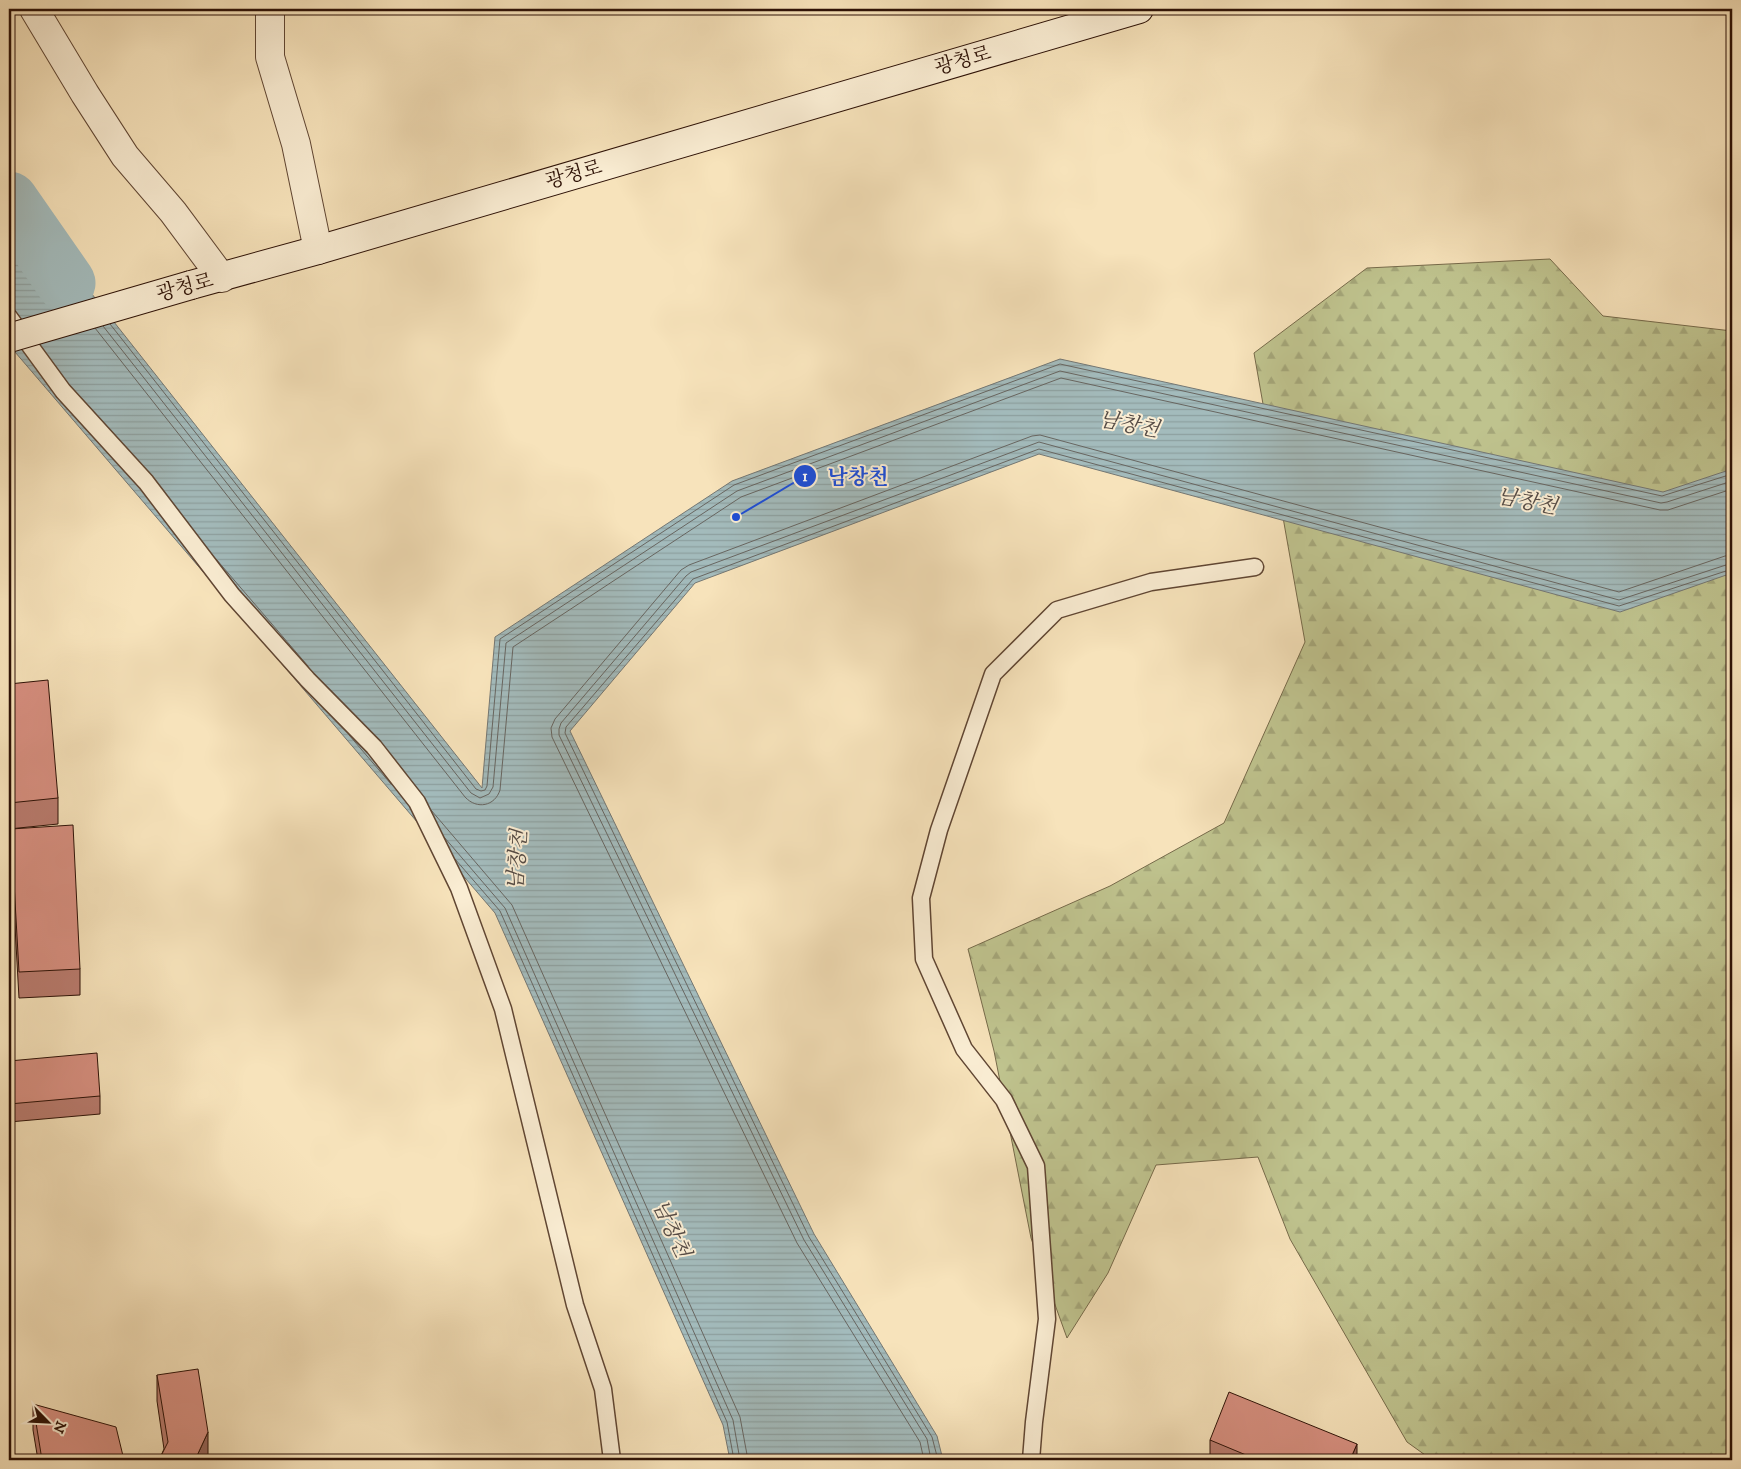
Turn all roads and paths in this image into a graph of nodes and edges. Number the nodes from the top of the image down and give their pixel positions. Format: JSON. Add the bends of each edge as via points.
{"nodes":[{"id":1,"x":34,"y":9,"type":"edge"},
{"id":2,"x":270,"y":9,"type":"edge"},
{"id":3,"x":1139,"y":9,"type":"edge"},
{"id":4,"x":318,"y":250,"type":"junction"},
{"id":5,"x":222,"y":278,"type":"junction"},
{"id":6,"x":9,"y":317,"type":"edge"},
{"id":7,"x":9,"y":338,"type":"edge"},
{"id":8,"x":1255,"y":567,"type":"dead end"},
{"id":9,"x":612,"y":1460,"type":"edge"},
{"id":10,"x":1031,"y":1460,"type":"edge"}],
"edges":[{"from":1,"to":5,"type":"main road","via":[[125,156],[173,212]]},
{"from":2,"to":4,"type":"main road","via":[[270,57],[296,144]]},
{"from":3,"to":4,"type":"main road","name":"광청로"},
{"from":4,"to":5,"type":"main road","name":"광청로"},
{"from":5,"to":7,"type":"main road","name":"광청로","bridge":true},
{"from":6,"to":9,"type":"lane","via":[[63,391],[146,482],[232,595],[374,747],[416,802],[459,888],[502,1010],[575,1305],[603,1389]]},
{"from":8,"to":10,"type":"lane","via":[[1151,582],[1057,610],[993,674],[938,830],[921,898],[924,959],[964,1049],[1004,1100],[1036,1166],[1048,1319]]}]}
